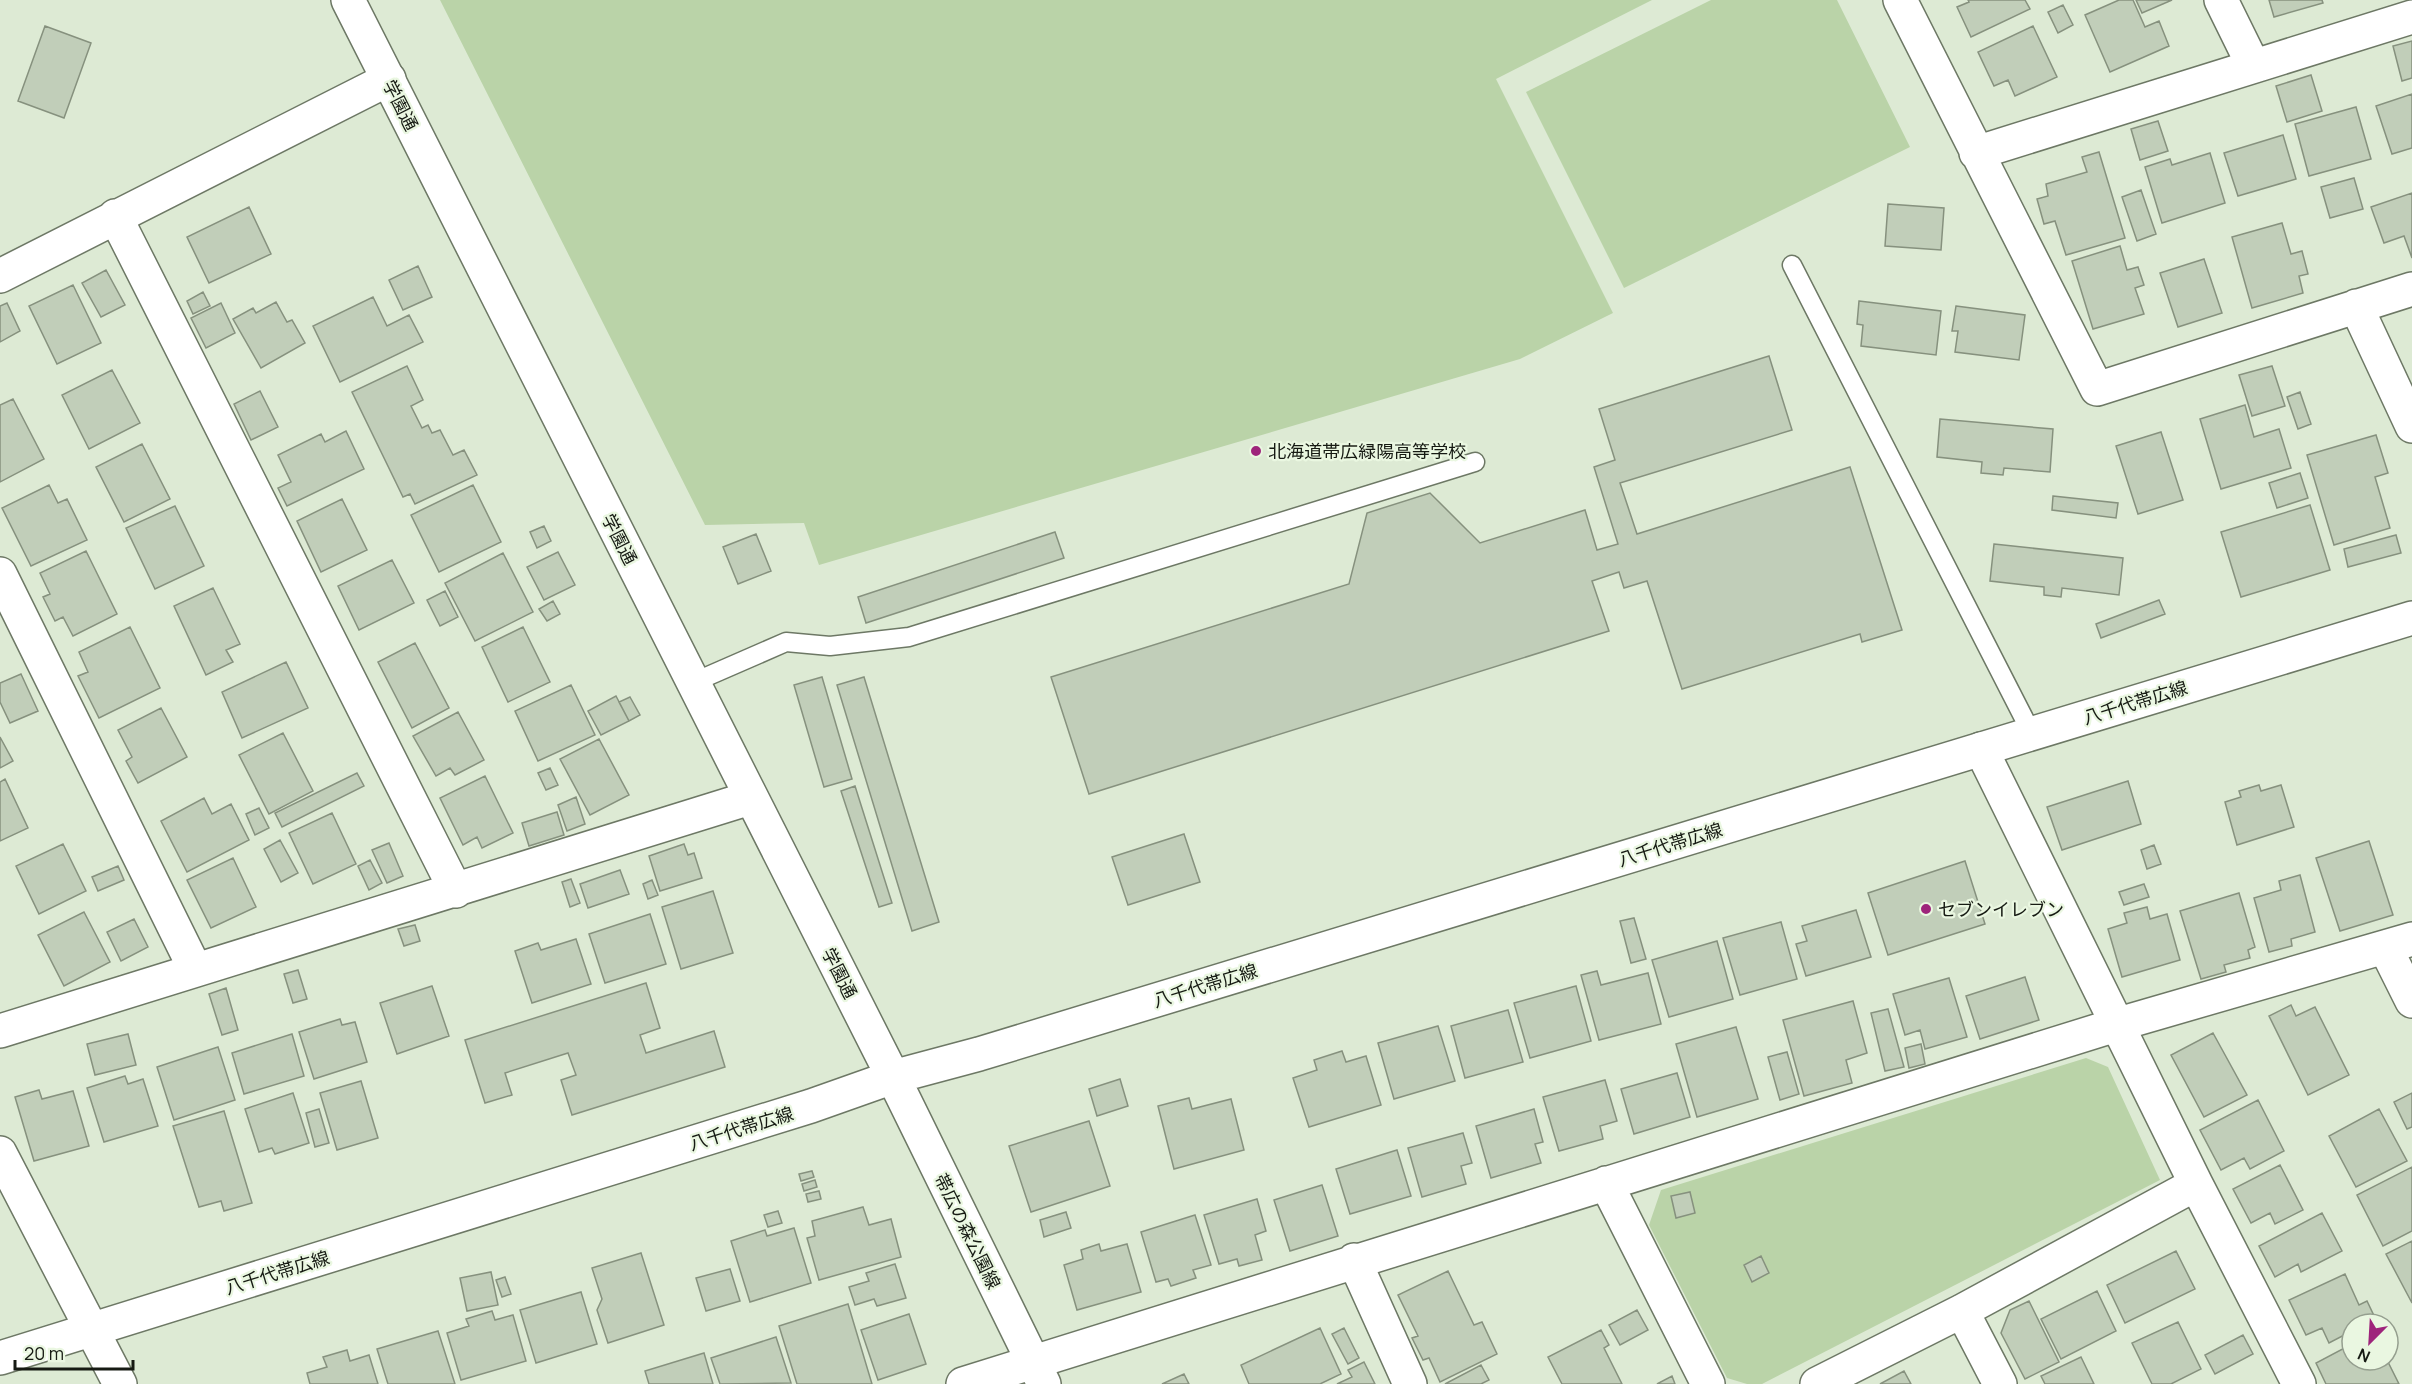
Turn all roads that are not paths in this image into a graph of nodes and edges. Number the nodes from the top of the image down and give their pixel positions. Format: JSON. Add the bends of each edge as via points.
{"nodes":[{"id":1,"x":348,"y":0,"type":"edge"},
{"id":2,"x":1900,"y":0,"type":"edge"},
{"id":3,"x":2221,"y":0,"type":"edge"},
{"id":4,"x":2412,"y":17,"type":"edge"},
{"id":5,"x":2253,"y":65,"type":"junction"},
{"id":6,"x":389,"y":79,"type":"junction"},
{"id":7,"x":1976,"y":153,"type":"junction"},
{"id":8,"x":115,"y":216,"type":"junction"},
{"id":9,"x":1792,"y":265,"type":"dead end"},
{"id":10,"x":0,"y":276,"type":"edge"},
{"id":11,"x":2412,"y":289,"type":"edge"},
{"id":12,"x":2356,"y":306,"type":"junction"},
{"id":13,"x":2412,"y":426,"type":"edge"},
{"id":14,"x":1475,"y":462,"type":"dead end"},
{"id":15,"x":0,"y":574,"type":"edge"},
{"id":16,"x":2412,"y":618,"type":"edge"},
{"id":17,"x":692,"y":683,"type":"junction"},
{"id":18,"x":2032,"y":734,"type":"junction"},
{"id":19,"x":1981,"y":749,"type":"junction"},
{"id":20,"x":750,"y":798,"type":"junction"},
{"id":21,"x":456,"y":891,"type":"junction"},
{"id":22,"x":2398,"y":943,"type":"edge"},
{"id":23,"x":195,"y":969,"type":"junction"},
{"id":24,"x":2412,"y":1001,"type":"edge"},
{"id":25,"x":2119,"y":1024,"type":"junction"},
{"id":26,"x":0,"y":1031,"type":"edge"},
{"id":27,"x":893,"y":1077,"type":"junction"},
{"id":28,"x":0,"y":1153,"type":"edge"},
{"id":29,"x":1606,"y":1183,"type":"junction"},
{"id":30,"x":2196,"y":1184,"type":"junction"},
{"id":31,"x":1354,"y":1260,"type":"junction"},
{"id":32,"x":1962,"y":1311,"type":"junction"},
{"id":33,"x":93,"y":1329,"type":"junction"},
{"id":34,"x":0,"y":1358,"type":"edge"},
{"id":35,"x":1039,"y":1374,"type":"edge"},
{"id":36,"x":120,"y":1384,"type":"edge"},
{"id":37,"x":963,"y":1384,"type":"edge"},
{"id":38,"x":1410,"y":1384,"type":"edge"},
{"id":39,"x":1707,"y":1384,"type":"edge"},
{"id":40,"x":1817,"y":1384,"type":"edge"},
{"id":41,"x":2000,"y":1384,"type":"edge"},
{"id":42,"x":2299,"y":1384,"type":"edge"}],
"edges":[{"from":1,"to":6,"type":"street","name":"学園通"},
{"from":2,"to":7,"type":"street"},
{"from":3,"to":5,"type":"street"},
{"from":4,"to":5,"type":"street"},
{"from":5,"to":7,"type":"street"},
{"from":6,"to":8,"type":"street"},
{"from":6,"to":17,"type":"street","name":"学園通"},
{"from":7,"to":12,"type":"street","via":[[2097,389]]},
{"from":8,"to":10,"type":"street"},
{"from":8,"to":21,"type":"street"},
{"from":9,"to":18,"type":"lane"},
{"from":11,"to":12,"type":"street"},
{"from":12,"to":13,"type":"street"},
{"from":14,"to":17,"type":"lane","via":[[909,637],[830,645],[786,642]]},
{"from":15,"to":23,"type":"street"},
{"from":16,"to":18,"type":"street","name":"八千代帯広線"},
{"from":17,"to":20,"type":"street","name":"学園通"},
{"from":18,"to":19,"type":"street","name":"八千代帯広線"},
{"from":19,"to":25,"type":"street"},
{"from":19,"to":27,"type":"street","name":"八千代帯広線"},
{"from":20,"to":21,"type":"street"},
{"from":20,"to":27,"type":"street","name":"学園通"},
{"from":21,"to":23,"type":"street"},
{"from":22,"to":24,"type":"street"},
{"from":22,"to":25,"type":"street"},
{"from":23,"to":26,"type":"street"},
{"from":25,"to":29,"type":"street"},
{"from":25,"to":30,"type":"street"},
{"from":27,"to":33,"type":"street","name":"八千代帯広線","via":[[800,1110]]},
{"from":27,"to":35,"type":"street","name":"帯広の森公園線"},
{"from":28,"to":33,"type":"street"},
{"from":29,"to":31,"type":"street"},
{"from":29,"to":39,"type":"street"},
{"from":30,"to":32,"type":"street"},
{"from":30,"to":42,"type":"street"},
{"from":31,"to":35,"type":"street"},
{"from":31,"to":38,"type":"street"},
{"from":32,"to":40,"type":"street"},
{"from":32,"to":41,"type":"street"},
{"from":33,"to":34,"type":"street","name":"八千代帯広線"},
{"from":33,"to":36,"type":"street"},
{"from":35,"to":37,"type":"street"}]}
